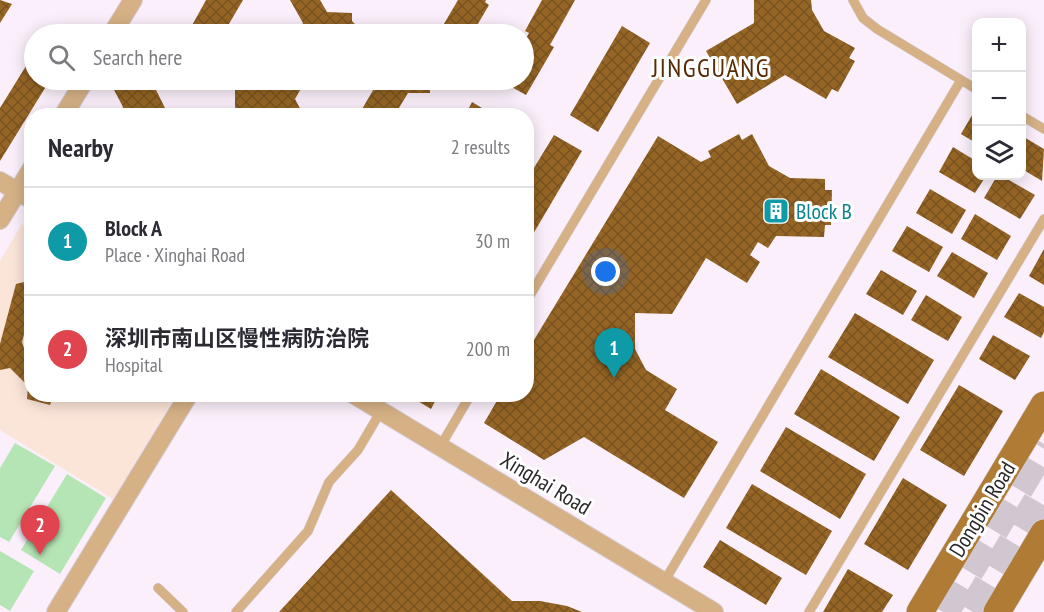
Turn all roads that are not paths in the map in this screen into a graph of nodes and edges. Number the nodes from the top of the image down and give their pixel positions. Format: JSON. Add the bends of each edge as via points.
{"nodes":[{"id":1,"x":133,"y":0,"type":"edge"},
{"id":2,"x":706,"y":0,"type":"edge"},
{"id":3,"x":853,"y":0,"type":"edge"},
{"id":4,"x":118,"y":24,"type":"edge"},
{"id":5,"x":961,"y":80,"type":"junction"},
{"id":6,"x":972,"y":87,"type":"edge"},
{"id":7,"x":79,"y":90,"type":"edge"},
{"id":8,"x":68,"y":108,"type":"edge"},
{"id":9,"x":1026,"y":118,"type":"edge"},
{"id":10,"x":1044,"y":129,"type":"edge"},
{"id":11,"x":0,"y":181,"type":"edge"},
{"id":12,"x":24,"y":196,"type":"edge"},
{"id":13,"x":1044,"y":219,"type":"edge"},
{"id":14,"x":0,"y":220,"type":"edge"},
{"id":15,"x":534,"y":289,"type":"edge"},
{"id":16,"x":184,"y":402,"type":"edge"},
{"id":17,"x":366,"y":402,"type":"edge"},
{"id":18,"x":466,"y":402,"type":"edge"},
{"id":19,"x":1044,"y":405,"type":"edge"},
{"id":20,"x":381,"y":411,"type":"junction"},
{"id":21,"x":440,"y":447,"type":"junction"},
{"id":22,"x":1044,"y":533,"type":"edge"},
{"id":23,"x":664,"y":582,"type":"junction"},
{"id":24,"x":158,"y":588,"type":"dead end"},
{"id":25,"x":56,"y":612,"type":"edge"},
{"id":26,"x":183,"y":612,"type":"edge"},
{"id":27,"x":236,"y":612,"type":"edge"},
{"id":28,"x":714,"y":612,"type":"edge"},
{"id":29,"x":809,"y":612,"type":"edge"},
{"id":30,"x":920,"y":612,"type":"edge"},
{"id":31,"x":997,"y":612,"type":"edge"}],
"edges":[{"from":1,"to":4,"type":"street"},
{"from":2,"to":15,"type":"lane"},
{"from":3,"to":5,"type":"lane","via":[[863,18],[877,29]]},
{"from":5,"to":6,"type":"lane"},
{"from":5,"to":23,"type":"lane"},
{"from":7,"to":8,"type":"street"},
{"from":9,"to":10,"type":"lane"},
{"from":11,"to":12,"type":"street"},
{"from":12,"to":14,"type":"street"},
{"from":13,"to":29,"type":"lane"},
{"from":16,"to":25,"type":"street"},
{"from":17,"to":20,"type":"street","name":"Xinghai Road"},
{"from":18,"to":21,"type":"lane"},
{"from":19,"to":30,"type":"main road","name":"Dongbin Road"},
{"from":20,"to":21,"type":"street","name":"Xinghai Road"},
{"from":20,"to":27,"type":"lane","via":[[358,450],[329,482],[308,531]]},
{"from":21,"to":23,"type":"street","name":"Xinghai Road"},
{"from":22,"to":31,"type":"main road"},
{"from":23,"to":28,"type":"street","name":"Xinghai Road"},
{"from":24,"to":26,"type":"lane"}]}
